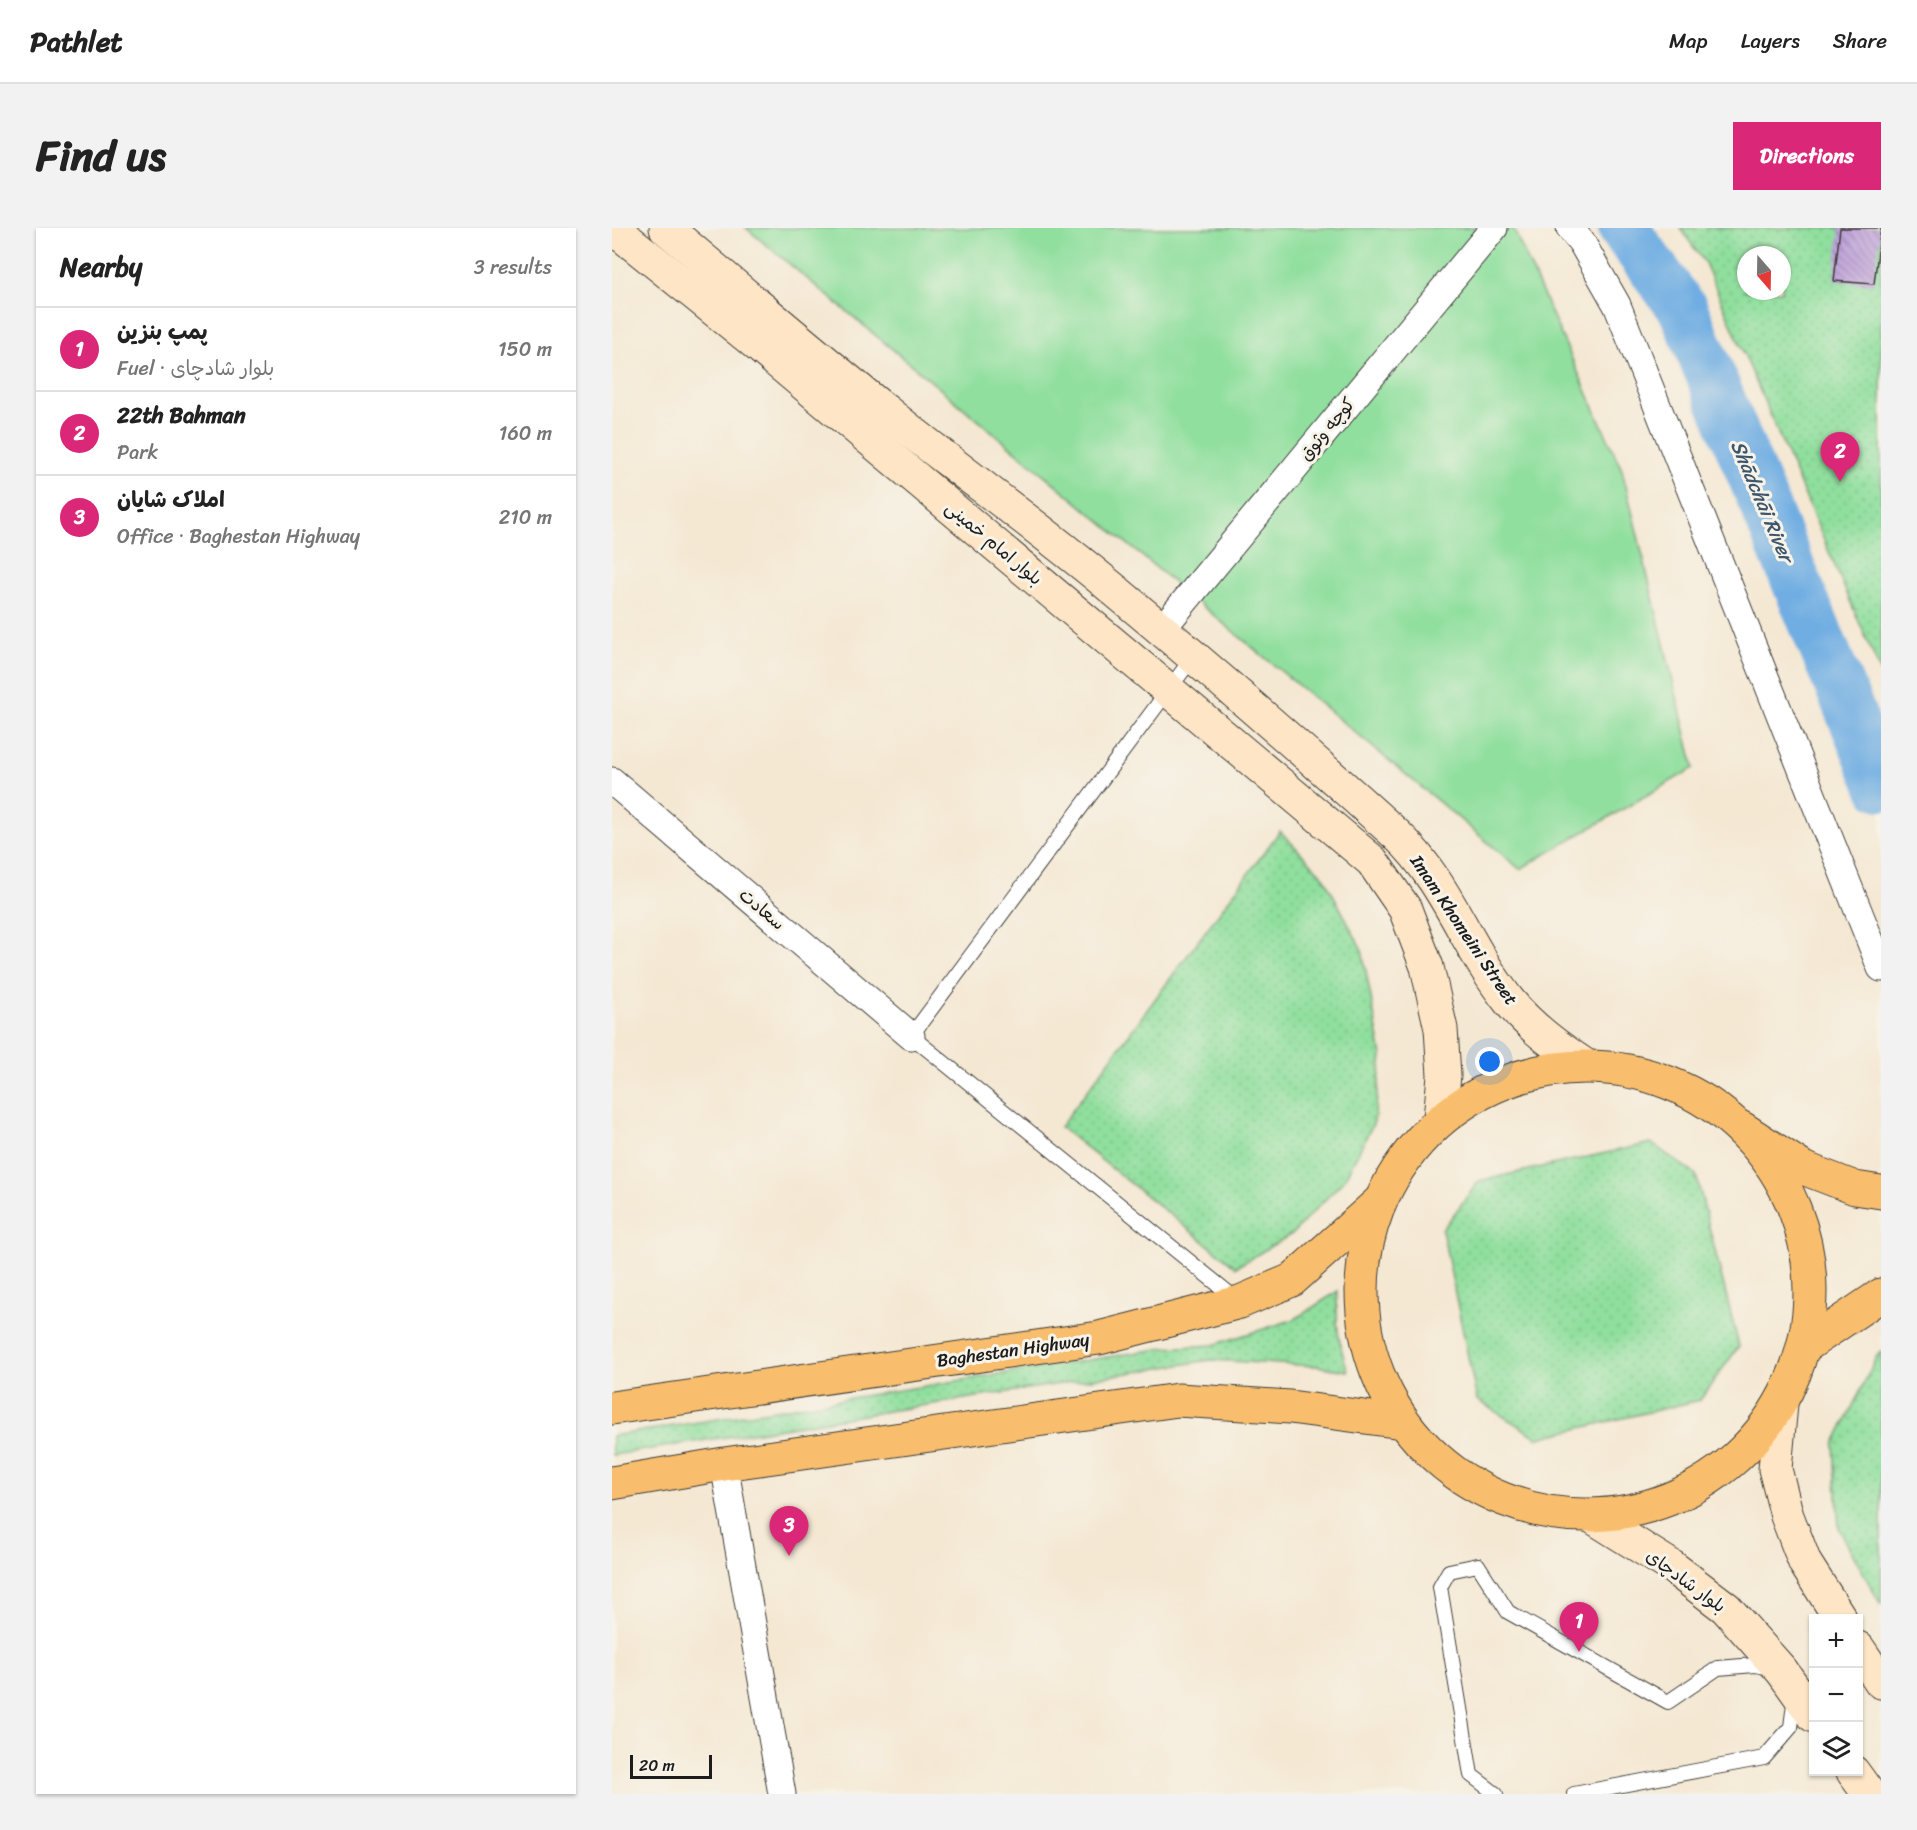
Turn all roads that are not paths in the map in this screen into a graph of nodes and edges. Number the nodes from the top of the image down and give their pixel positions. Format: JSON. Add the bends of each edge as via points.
{"nodes":[{"id":1,"x":613,"y":228,"type":"edge"},
{"id":2,"x":666,"y":228,"type":"edge"},
{"id":3,"x":1494,"y":228,"type":"edge"},
{"id":4,"x":1570,"y":228,"type":"edge"},
{"id":5,"x":1161,"y":630,"type":"junction"},
{"id":6,"x":1193,"y":657,"type":"junction"},
{"id":7,"x":1169,"y":690,"type":"junction"},
{"id":8,"x":612,"y":781,"type":"edge"},
{"id":9,"x":1400,"y":838,"type":"junction"},
{"id":10,"x":1372,"y":861,"type":"junction"},
{"id":11,"x":1881,"y":968,"type":"edge"},
{"id":12,"x":911,"y":1036,"type":"junction"},
{"id":13,"x":1586,"y":1066,"type":"junction"},
{"id":14,"x":1440,"y":1119,"type":"junction"},
{"id":15,"x":1742,"y":1128,"type":"junction"},
{"id":16,"x":1881,"y":1192,"type":"edge"},
{"id":17,"x":1379,"y":1202,"type":"junction"},
{"id":18,"x":1881,"y":1295,"type":"edge"},
{"id":19,"x":1240,"y":1302,"type":"junction"},
{"id":20,"x":1804,"y":1347,"type":"junction"},
{"id":21,"x":1780,"y":1404,"type":"junction"},
{"id":22,"x":612,"y":1408,"type":"edge"},
{"id":23,"x":1402,"y":1422,"type":"junction"},
{"id":24,"x":724,"y":1464,"type":"junction"},
{"id":25,"x":612,"y":1483,"type":"edge"},
{"id":26,"x":1591,"y":1516,"type":"junction"},
{"id":27,"x":1837,"y":1614,"type":"edge"},
{"id":28,"x":1863,"y":1655,"type":"edge"},
{"id":29,"x":1881,"y":1682,"type":"edge"},
{"id":30,"x":1797,"y":1693,"type":"edge"},
{"id":31,"x":1856,"y":1776,"type":"edge"},
{"id":32,"x":782,"y":1794,"type":"edge"},
{"id":33,"x":1496,"y":1794,"type":"edge"},
{"id":34,"x":1574,"y":1794,"type":"edge"},
{"id":35,"x":1869,"y":1794,"type":"edge"}],
"edges":[{"from":1,"to":7,"type":"main road","name":"بلوار امام خمینی"},
{"from":2,"to":5,"type":"main road","name":"بلوار امام خمینی","via":[[888,413]]},
{"from":3,"to":5,"type":"street","name":"کوچه وثوق"},
{"from":4,"to":11,"type":"street","via":[[1617,305]]},
{"from":5,"to":6,"type":"main road","name":"بلوار امام خمینی"},
{"from":6,"to":7,"type":"lane"},
{"from":6,"to":9,"type":"main road","name":"بلوار امام خمینی"},
{"from":7,"to":10,"type":"main road","name":"بلوار امام خمینی"},
{"from":7,"to":12,"type":"lane"},
{"from":8,"to":12,"type":"street","name":"سعادت"},
{"from":9,"to":10,"type":"main road"},
{"from":9,"to":13,"type":"main road","name":"Imam Khomeini Street","via":[[1450,903],[1484,965],[1510,1002],[1542,1036]]},
{"from":10,"to":14,"type":"main road","name":"Imam Khomeini Street","via":[[1405,909],[1427,967],[1441,1029],[1444,1075]]},
{"from":12,"to":19,"type":"lane"},
{"from":13,"to":14,"type":"main road","via":[[1508,1080]]},
{"from":13,"to":15,"type":"main road","via":[[1670,1082]]},
{"from":14,"to":17,"type":"main road","via":[[1404,1157]]},
{"from":15,"to":16,"type":"main road","via":[[1803,1168],[1855,1188]]},
{"from":15,"to":20,"type":"main road","via":[[1779,1175],[1803,1229],[1812,1288]]},
{"from":17,"to":19,"type":"main road","name":"Baghestan Highway","via":[[1292,1280]]},
{"from":17,"to":23,"type":"main road","via":[[1360,1277],[1369,1353]]},
{"from":18,"to":20,"type":"main road"},
{"from":19,"to":22,"type":"main road","name":"Baghestan Highway","via":[[1099,1338]]},
{"from":20,"to":21,"type":"main road"},
{"from":21,"to":26,"type":"main road","via":[[1745,1449],[1700,1484],[1647,1507]]},
{"from":21,"to":27,"type":"main road","via":[[1775,1469],[1787,1516],[1805,1563]]},
{"from":23,"to":24,"type":"main road","via":[[1290,1407],[1178,1400]]},
{"from":23,"to":26,"type":"main road","via":[[1446,1468],[1515,1505]]},
{"from":24,"to":25,"type":"main road"},
{"from":24,"to":32,"type":"street"},
{"from":26,"to":30,"type":"main road","name":"بلوار شادچای","via":[[1671,1566],[1726,1608]]},
{"from":28,"to":29,"type":"main road"},
{"from":30,"to":33,"type":"lane","via":[[1755,1665],[1718,1668],[1668,1702],[1509,1612],[1478,1564],[1449,1571],[1440,1587],[1471,1775]]},
{"from":30,"to":34,"type":"lane","via":[[1791,1727],[1764,1758]]},
{"from":31,"to":35,"type":"main road"}]}
